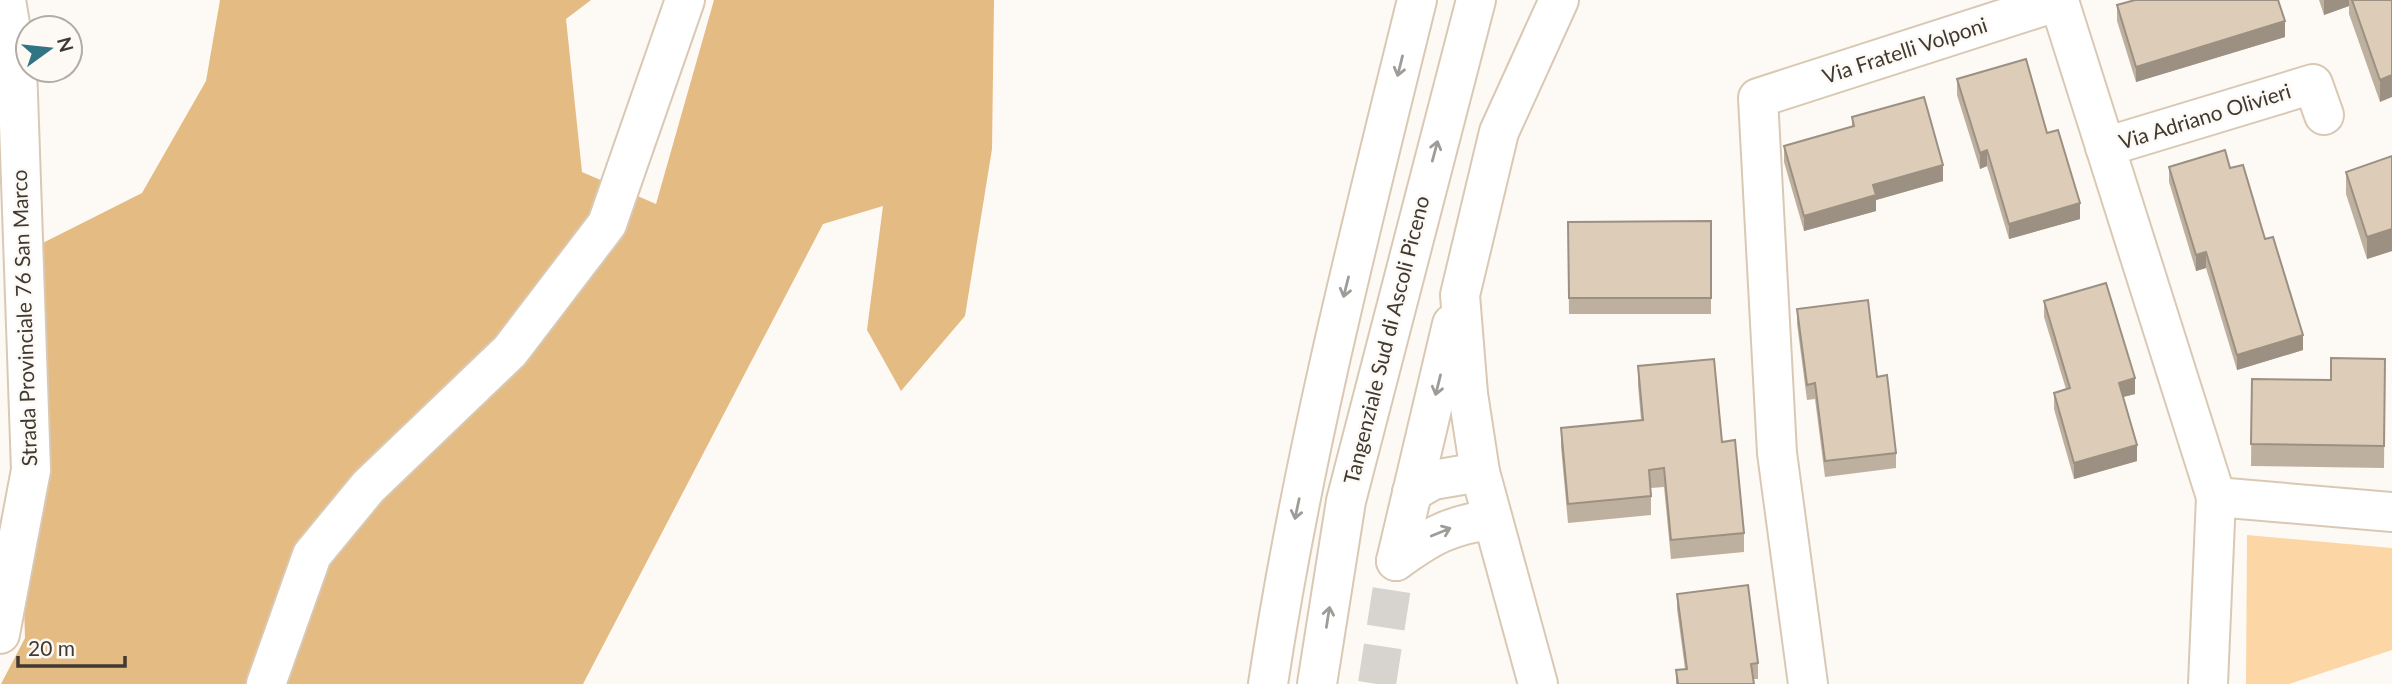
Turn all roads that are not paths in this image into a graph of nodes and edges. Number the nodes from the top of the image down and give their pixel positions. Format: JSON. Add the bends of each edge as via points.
{"nodes":[{"id":1,"x":6,"y":0,"type":"edge"},
{"id":2,"x":685,"y":0,"type":"edge"},
{"id":3,"x":1417,"y":0,"type":"edge"},
{"id":4,"x":1476,"y":0,"type":"edge"},
{"id":5,"x":1559,"y":0,"type":"edge"},
{"id":6,"x":2324,"y":115,"type":"dead end"},
{"id":7,"x":2105,"y":147,"type":"junction"},
{"id":8,"x":1460,"y":295,"type":"junction"},
{"id":9,"x":1480,"y":472,"type":"junction"},
{"id":10,"x":1412,"y":492,"type":"junction"},
{"id":11,"x":2216,"y":497,"type":"junction"},
{"id":12,"x":2392,"y":512,"type":"edge"},
{"id":13,"x":1492,"y":520,"type":"junction"},
{"id":14,"x":0,"y":634,"type":"edge"},
{"id":15,"x":266,"y":684,"type":"edge"},
{"id":16,"x":1268,"y":684,"type":"edge"},
{"id":17,"x":1317,"y":684,"type":"edge"},
{"id":18,"x":1538,"y":684,"type":"edge"},
{"id":19,"x":1808,"y":684,"type":"edge"},
{"id":20,"x":2208,"y":684,"type":"edge"}],
"edges":[{"from":1,"to":14,"type":"main road","name":"Strada Provinciale 76 San Marco","via":[[17,66],[32,470]]},
{"from":2,"to":15,"type":"main road","via":[[607,224],[509,351],[368,487],[312,555]]},
{"from":3,"to":16,"type":"main road","one_way":true,"via":[[1287,554]]},
{"from":17,"to":4,"type":"main road","name":"Tangenziale Sud di Ascoli Piceno","one_way":true,"via":[[1346,501]]},
{"from":5,"to":8,"type":"main road","via":[[1499,132]]},
{"from":6,"to":7,"type":"main road","name":"Via Adriano Olivieri","via":[[2313,84]]},
{"from":7,"to":11,"type":"main road","name":"Via Fratelli Volponi"},
{"from":7,"to":19,"type":"main road","name":"Via Fratelli Volponi","via":[[2059,1],[1758,98],[1777,453]]},
{"from":8,"to":9,"type":"main road"},
{"from":8,"to":10,"type":"main road","one_way":true},
{"from":9,"to":10,"type":"main road","via":[[1433,480]]},
{"from":9,"to":13,"type":"main road"},
{"from":10,"to":13,"type":"main road","one_way":true,"via":[[1396,561],[1432,535],[1467,522]]},
{"from":11,"to":12,"type":"main road"},
{"from":11,"to":20,"type":"main road","name":"Via Fratelli Volponi"},
{"from":13,"to":18,"type":"main road"}]}
